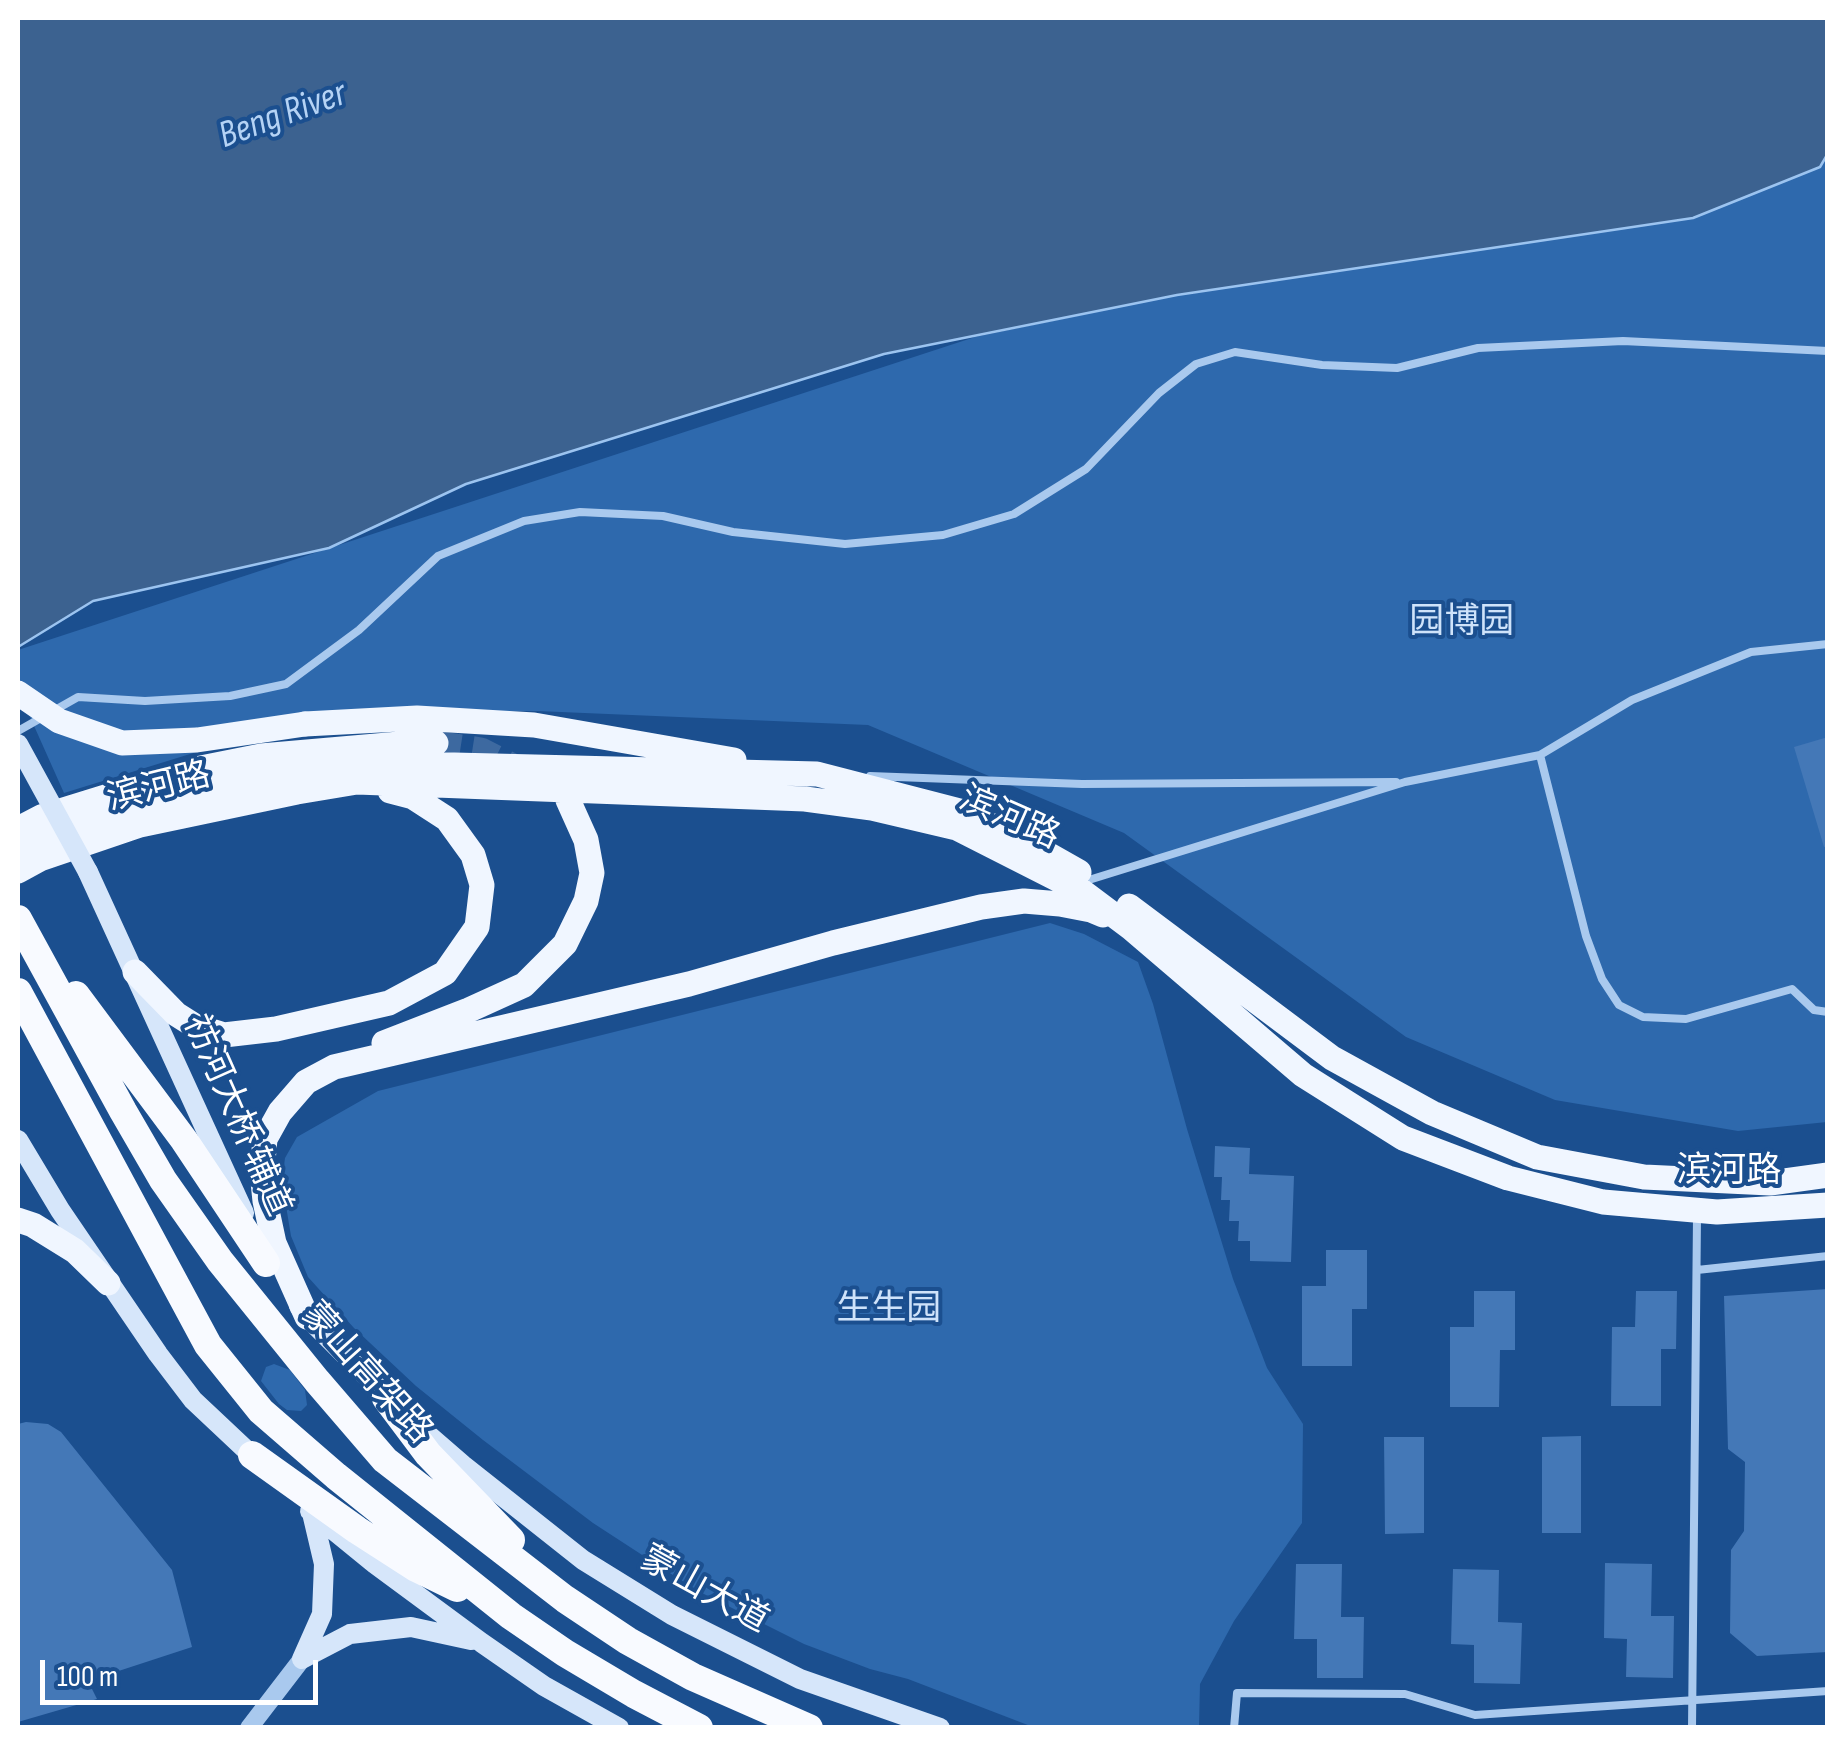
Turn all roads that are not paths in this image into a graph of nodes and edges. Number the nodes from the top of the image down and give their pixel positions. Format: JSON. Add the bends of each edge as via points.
{"nodes":[{"id":1,"x":1828,"y":351,"type":"edge"},
{"id":2,"x":1828,"y":644,"type":"edge"},
{"id":3,"x":18,"y":692,"type":"edge"},
{"id":4,"x":18,"y":731,"type":"edge"},
{"id":5,"x":436,"y":743,"type":"tunnel mouth"},
{"id":6,"x":18,"y":744,"type":"edge"},
{"id":7,"x":1540,"y":755,"type":"junction"},
{"id":8,"x":818,"y":774,"type":"junction"},
{"id":9,"x":357,"y":782,"type":"junction"},
{"id":10,"x":1406,"y":782,"type":"junction"},
{"id":11,"x":568,"y":800,"type":"dead end"},
{"id":12,"x":18,"y":829,"type":"edge"},
{"id":13,"x":18,"y":844,"type":"edge"},
{"id":14,"x":18,"y":871,"type":"edge"},
{"id":15,"x":1092,"y":879,"type":"junction"},
{"id":16,"x":18,"y":918,"type":"edge"},
{"id":17,"x":1130,"y":928,"type":"junction"},
{"id":18,"x":135,"y":972,"type":"junction"},
{"id":19,"x":18,"y":992,"type":"edge"},
{"id":20,"x":1828,"y":1012,"type":"edge"},
{"id":21,"x":334,"y":1067,"type":"junction"},
{"id":22,"x":18,"y":1140,"type":"edge"},
{"id":23,"x":1828,"y":1175,"type":"edge"},
{"id":24,"x":1828,"y":1205,"type":"edge"},
{"id":25,"x":1697,"y":1210,"type":"junction"},
{"id":26,"x":18,"y":1220,"type":"edge"},
{"id":27,"x":1828,"y":1256,"type":"edge"},
{"id":28,"x":266,"y":1263,"type":"junction"},
{"id":29,"x":1696,"y":1270,"type":"junction"},
{"id":30,"x":108,"y":1283,"type":"junction"},
{"id":31,"x":307,"y":1317,"type":"junction"},
{"id":32,"x":386,"y":1398,"type":"junction"},
{"id":33,"x":252,"y":1455,"type":"junction"},
{"id":34,"x":463,"y":1465,"type":"joint"},
{"id":35,"x":312,"y":1513,"type":"junction"},
{"id":36,"x":558,"y":1593,"type":"junction"},
{"id":37,"x":512,"y":1616,"type":"junction"},
{"id":38,"x":482,"y":1643,"type":"junction"},
{"id":39,"x":302,"y":1659,"type":"junction"},
{"id":40,"x":1828,"y":1691,"type":"edge"},
{"id":41,"x":1692,"y":1700,"type":"junction"},
{"id":42,"x":799,"y":1724,"type":"edge"},
{"id":43,"x":249,"y":1728,"type":"edge"},
{"id":44,"x":619,"y":1728,"type":"edge"},
{"id":45,"x":699,"y":1728,"type":"edge"},
{"id":46,"x":832,"y":1728,"type":"edge"},
{"id":47,"x":940,"y":1728,"type":"edge"},
{"id":48,"x":1234,"y":1728,"type":"edge"},
{"id":49,"x":1692,"y":1728,"type":"edge"}],
"edges":[{"from":1,"to":4,"type":"lane","via":[[1623,341],[1478,348],[1396,368],[1234,352],[1196,364],[1086,469],[1014,514],[942,535],[845,544],[733,532],[663,516],[580,512],[524,521],[438,556],[359,630],[286,684],[145,702],[78,697]]},
{"from":2,"to":7,"type":"lane","via":[[1752,652],[1632,700]]},
{"from":3,"to":8,"type":"main road","bridge":true,"via":[[60,721],[122,742],[417,718],[534,725]]},
{"from":5,"to":12,"type":"main road","via":[[261,756],[196,770]]},
{"from":6,"to":18,"type":"main road","name":"祊河大桥 辅道","bridge":true},
{"from":7,"to":10,"type":"lane"},
{"from":7,"to":20,"type":"lane","via":[[1586,936],[1619,1006],[1643,1017],[1686,1019],[1792,990],[1814,1010]]},
{"from":8,"to":10,"type":"lane","via":[[1082,784]]},
{"from":8,"to":13,"type":"main road","name":"滨河路","via":[[321,766],[188,794]]},
{"from":8,"to":15,"type":"main road","name":"滨河路","via":[[960,810]]},
{"from":9,"to":14,"type":"main road","name":"滨河路","via":[[140,825]]},
{"from":9,"to":17,"type":"main road","name":"滨河路","via":[[806,799],[872,808],[957,828],[1082,892]]},
{"from":9,"to":18,"type":"main road","via":[[413,797],[448,819],[473,854],[482,885],[476,927],[445,973],[389,1003],[224,1035],[176,1014]]},
{"from":10,"to":15,"type":"lane"},
{"from":11,"to":21,"type":"main road","via":[[592,873],[564,944],[524,985]]},
{"from":15,"to":23,"type":"main road","name":"滨河路","via":[[1332,1058],[1432,1113],[1537,1158],[1644,1177],[1770,1182]]},
{"from":16,"to":28,"type":"highway","via":[[184,1140]]},
{"from":16,"to":36,"type":"highway","name":"蒙山高架路","via":[[139,1139],[220,1260],[385,1460]]},
{"from":17,"to":21,"type":"main road","via":[[1060,904],[981,906],[689,984]]},
{"from":17,"to":25,"type":"main road","name":"滨河路","via":[[1303,1075],[1402,1138],[1508,1178],[1603,1202]]},
{"from":18,"to":28,"type":"main road","name":"祊河大桥 辅道"},
{"from":19,"to":37,"type":"highway","via":[[208,1345],[261,1411]]},
{"from":21,"to":31,"type":"main road","via":[[306,1082],[265,1139],[262,1172],[274,1244]]},
{"from":22,"to":30,"type":"main road"},
{"from":24,"to":25,"type":"main road","name":"滨河路"},
{"from":25,"to":29,"type":"lane"},
{"from":26,"to":30,"type":"main road","via":[[75,1251]]},
{"from":27,"to":29,"type":"lane"},
{"from":28,"to":31,"type":"main road","name":"祊河大桥 辅道"},
{"from":29,"to":41,"type":"lane"},
{"from":30,"to":33,"type":"main road","via":[[193,1400]]},
{"from":31,"to":32,"type":"main road","name":"祊河大桥 辅道"},
{"from":32,"to":34,"type":"main road","name":"祊河大桥 辅道"},
{"from":32,"to":36,"type":"highway","via":[[428,1454]]},
{"from":33,"to":35,"type":"main road"},
{"from":33,"to":37,"type":"highway","via":[[416,1568]]},
{"from":34,"to":47,"type":"main road","name":"蒙山大道","via":[[583,1560],[672,1615],[800,1679]]},
{"from":35,"to":38,"type":"main road"},
{"from":35,"to":39,"type":"main road","via":[[324,1564],[322,1614]]},
{"from":36,"to":42,"type":"highway","name":"蒙山高架路","via":[[694,1678]]},
{"from":37,"to":45,"type":"highway"},
{"from":38,"to":39,"type":"main road","via":[[411,1627],[350,1634]]},
{"from":38,"to":44,"type":"main road"},
{"from":39,"to":43,"type":"street"},
{"from":40,"to":41,"type":"lane"},
{"from":41,"to":48,"type":"lane","via":[[1475,1715],[1405,1694],[1237,1693]]},
{"from":41,"to":49,"type":"lane"},
{"from":42,"to":46,"type":"highway","name":"蒙山高架路"}]}
